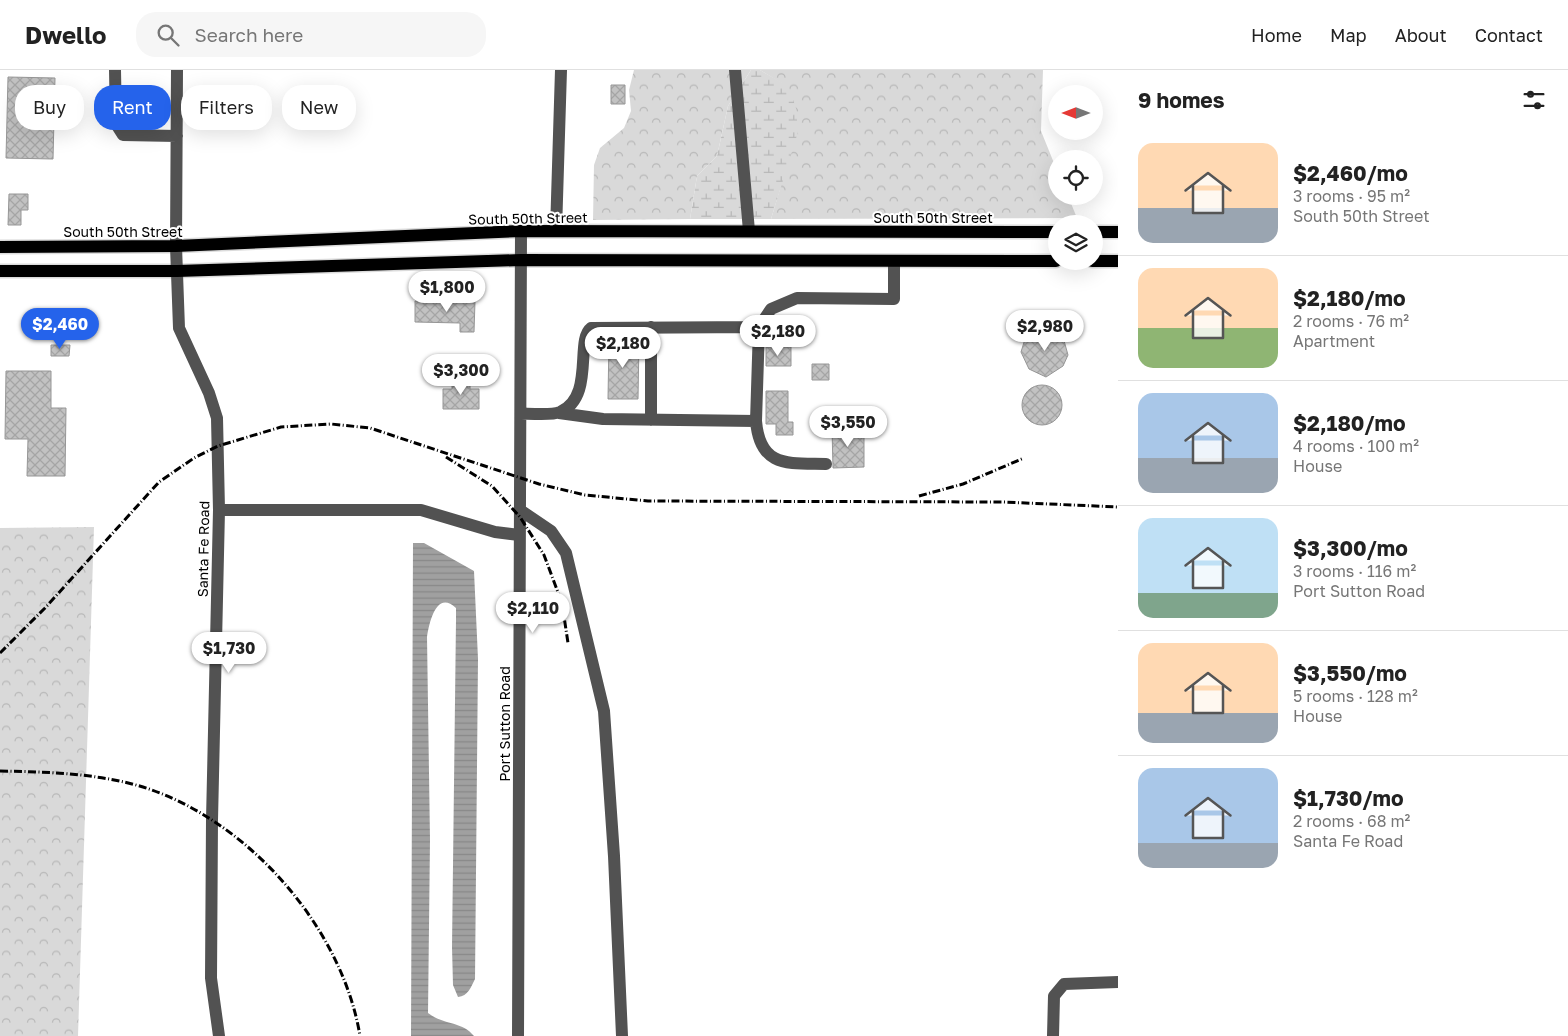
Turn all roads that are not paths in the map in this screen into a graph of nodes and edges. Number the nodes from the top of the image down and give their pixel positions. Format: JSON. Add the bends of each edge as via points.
{"nodes":[{"id":1,"x":116,"y":70,"type":"edge"},
{"id":2,"x":177,"y":70,"type":"edge"},
{"id":3,"x":561,"y":70,"type":"edge"},
{"id":4,"x":735,"y":70,"type":"edge"},
{"id":5,"x":176,"y":136,"type":"junction"},
{"id":6,"x":556,"y":231,"type":"junction"},
{"id":7,"x":521,"y":232,"type":"junction"},
{"id":8,"x":749,"y":232,"type":"junction"},
{"id":9,"x":1048,"y":232,"type":"edge"},
{"id":10,"x":1103,"y":232,"type":"edge"},
{"id":11,"x":1118,"y":232,"type":"edge"},
{"id":12,"x":176,"y":246,"type":"junction"},
{"id":13,"x":0,"y":247,"type":"edge"},
{"id":14,"x":521,"y":260,"type":"junction"},
{"id":15,"x":894,"y":261,"type":"junction"},
{"id":16,"x":1048,"y":261,"type":"edge"},
{"id":17,"x":1103,"y":261,"type":"edge"},
{"id":18,"x":1118,"y":261,"type":"edge"},
{"id":19,"x":0,"y":271,"type":"edge"},
{"id":20,"x":176,"y":271,"type":"junction"},
{"id":21,"x":759,"y":327,"type":"junction"},
{"id":22,"x":651,"y":328,"type":"junction"},
{"id":23,"x":559,"y":413,"type":"junction"},
{"id":24,"x":520,"y":414,"type":"junction"},
{"id":25,"x":651,"y":420,"type":"junction"},
{"id":26,"x":756,"y":421,"type":"junction"},
{"id":27,"x":826,"y":464,"type":"dead end"},
{"id":28,"x":219,"y":510,"type":"junction"},
{"id":29,"x":520,"y":510,"type":"junction"},
{"id":30,"x":519,"y":535,"type":"junction"},
{"id":31,"x":1118,"y":982,"type":"edge"},
{"id":32,"x":219,"y":1036,"type":"edge"},
{"id":33,"x":518,"y":1036,"type":"edge"},
{"id":34,"x":622,"y":1036,"type":"edge"},
{"id":35,"x":1054,"y":1036,"type":"edge"}],
"edges":[{"from":1,"to":5,"type":"street","via":[[116,124],[123,135]]},
{"from":2,"to":5,"type":"street","name":"Santa Fe Road"},
{"from":3,"to":6,"type":"street"},
{"from":4,"to":8,"type":"street"},
{"from":5,"to":12,"type":"street","name":"Santa Fe Road"},
{"from":6,"to":7,"type":"main road","name":"South 50th Street"},
{"from":6,"to":8,"type":"main road","name":"South 50th Street"},
{"from":7,"to":12,"type":"main road","name":"South 50th Street"},
{"from":7,"to":14,"type":"street","name":"Port Sutton Road"},
{"from":8,"to":9,"type":"main road","name":"South 50th Street"},
{"from":10,"to":11,"type":"main road"},
{"from":12,"to":13,"type":"main road","name":"South 50th Street"},
{"from":12,"to":20,"type":"street","name":"Santa Fe Road"},
{"from":14,"to":15,"type":"main road"},
{"from":14,"to":20,"type":"main road"},
{"from":14,"to":24,"type":"street","name":"Port Sutton Road"},
{"from":15,"to":16,"type":"main road"},
{"from":15,"to":21,"type":"street","via":[[894,298],[797,298],[771,309]]},
{"from":17,"to":18,"type":"main road"},
{"from":19,"to":20,"type":"main road"},
{"from":20,"to":28,"type":"street","name":"Santa Fe Road","via":[[178,328],[209,393],[217,418]]},
{"from":21,"to":22,"type":"street"},
{"from":21,"to":26,"type":"street"},
{"from":22,"to":23,"type":"street","via":[[594,327],[588,330],[579,390],[571,404]]},
{"from":22,"to":25,"type":"street"},
{"from":23,"to":24,"type":"street"},
{"from":23,"to":25,"type":"street","via":[[603,419]]},
{"from":24,"to":29,"type":"street","name":"Port Sutton Road"},
{"from":25,"to":26,"type":"street"},
{"from":26,"to":27,"type":"street","via":[[760,444],[771,457],[789,463]]},
{"from":28,"to":30,"type":"street","via":[[421,510],[495,532]]},
{"from":28,"to":32,"type":"street","name":"Santa Fe Road","via":[[211,978]]},
{"from":29,"to":30,"type":"street","name":"Port Sutton Road"},
{"from":29,"to":34,"type":"street","via":[[551,531],[566,553],[604,712]]},
{"from":30,"to":33,"type":"street","name":"Port Sutton Road"},
{"from":31,"to":35,"type":"street","via":[[1064,984],[1054,996]]}]}
